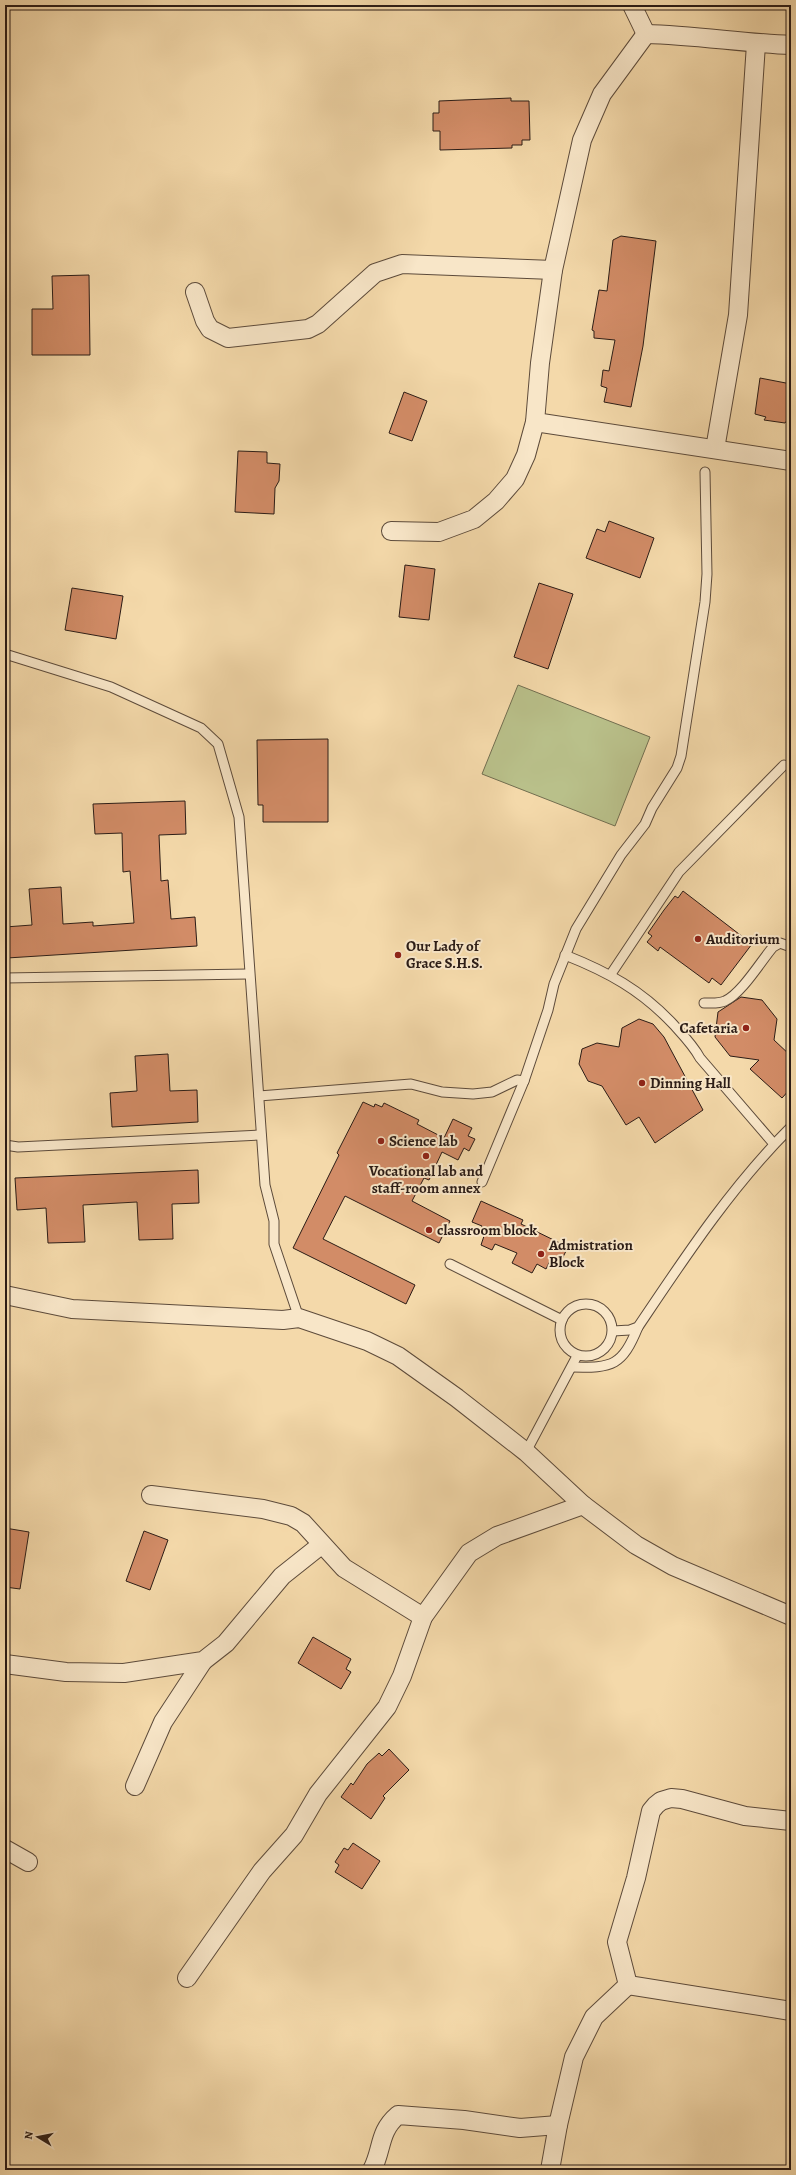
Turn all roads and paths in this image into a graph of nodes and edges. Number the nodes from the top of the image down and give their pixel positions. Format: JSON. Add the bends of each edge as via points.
{"nodes":[{"id":1,"x":632,"y":5,"type":"edge"},
{"id":2,"x":646,"y":34,"type":"junction"},
{"id":3,"x":756,"y":44,"type":"junction"},
{"id":4,"x":791,"y":45,"type":"edge"},
{"id":5,"x":553,"y":270,"type":"junction"},
{"id":6,"x":195,"y":292,"type":"dead end"},
{"id":7,"x":535,"y":422,"type":"junction"},
{"id":8,"x":715,"y":449,"type":"junction"},
{"id":9,"x":791,"y":461,"type":"edge"},
{"id":10,"x":705,"y":472,"type":"dead end"},
{"id":11,"x":391,"y":531,"type":"dead end"},
{"id":12,"x":5,"y":654,"type":"edge"},
{"id":13,"x":784,"y":765,"type":"dead end"},
{"id":14,"x":791,"y":947,"type":"edge"},
{"id":15,"x":565,"y":955,"type":"junction"},
{"id":16,"x":248,"y":974,"type":"junction"},
{"id":17,"x":611,"y":974,"type":"junction"},
{"id":18,"x":5,"y":978,"type":"edge"},
{"id":19,"x":704,"y":1003,"type":"dead end"},
{"id":20,"x":524,"y":1081,"type":"junction"},
{"id":21,"x":259,"y":1096,"type":"junction"},
{"id":22,"x":791,"y":1127,"type":"edge"},
{"id":23,"x":261,"y":1135,"type":"junction"},
{"id":24,"x":774,"y":1144,"type":"junction"},
{"id":25,"x":5,"y":1145,"type":"edge"},
{"id":26,"x":482,"y":1182,"type":"dead end"},
{"id":27,"x":450,"y":1264,"type":"dead end"},
{"id":28,"x":5,"y":1295,"type":"edge"},
{"id":29,"x":299,"y":1318,"type":"junction"},
{"id":30,"x":562,"y":1320,"type":"junction"},
{"id":31,"x":638,"y":1327,"type":"junction"},
{"id":32,"x":613,"y":1331,"type":"junction"},
{"id":33,"x":578,"y":1356,"type":"junction"},
{"id":34,"x":572,"y":1367,"type":"junction"},
{"id":35,"x":526,"y":1452,"type":"junction"},
{"id":36,"x":151,"y":1495,"type":"dead end"},
{"id":37,"x":583,"y":1505,"type":"junction"},
{"id":38,"x":321,"y":1545,"type":"junction"},
{"id":39,"x":791,"y":1616,"type":"edge"},
{"id":40,"x":424,"y":1617,"type":"junction"},
{"id":41,"x":203,"y":1661,"type":"junction"},
{"id":42,"x":5,"y":1664,"type":"edge"},
{"id":43,"x":135,"y":1786,"type":"dead end"},
{"id":44,"x":791,"y":1821,"type":"edge"},
{"id":45,"x":5,"y":1849,"type":"edge"},
{"id":46,"x":28,"y":1862,"type":"dead end"},
{"id":47,"x":187,"y":1978,"type":"dead end"},
{"id":48,"x":628,"y":1985,"type":"junction"},
{"id":49,"x":791,"y":2011,"type":"edge"},
{"id":50,"x":558,"y":2125,"type":"junction"},
{"id":51,"x":372,"y":2170,"type":"edge"},
{"id":52,"x":550,"y":2170,"type":"edge"}],
"edges":[{"from":1,"to":2,"type":"street"},
{"from":2,"to":3,"type":"street","via":[[676,34]]},
{"from":2,"to":5,"type":"street","via":[[602,94],[582,140]]},
{"from":3,"to":4,"type":"street"},
{"from":3,"to":8,"type":"street","via":[[738,315]]},
{"from":5,"to":6,"type":"street","via":[[402,264],[375,272],[318,324],[308,329],[228,338],[210,329]]},
{"from":5,"to":7,"type":"street"},
{"from":7,"to":8,"type":"street"},
{"from":7,"to":11,"type":"street","via":[[526,455],[515,479],[496,501],[474,519],[439,532]]},
{"from":8,"to":9,"type":"street"},
{"from":10,"to":15,"type":"lane","via":[[706,594],[681,756],[677,768],[645,824],[598,891],[576,929]]},
{"from":12,"to":16,"type":"lane","via":[[111,687],[201,728],[218,744],[238,817]]},
{"from":13,"to":17,"type":"lane","via":[[679,872]]},
{"from":14,"to":19,"type":"lane","via":[[780,943],[773,947],[727,1001],[718,1004]]},
{"from":15,"to":17,"type":"lane"},
{"from":15,"to":20,"type":"lane"},
{"from":16,"to":18,"type":"lane"},
{"from":16,"to":21,"type":"lane"},
{"from":17,"to":24,"type":"lane","via":[[647,999],[694,1046],[700,1058]]},
{"from":20,"to":21,"type":"lane","via":[[517,1080],[492,1092],[473,1094],[442,1092],[411,1084]]},
{"from":20,"to":26,"type":"lane"},
{"from":21,"to":23,"type":"lane"},
{"from":22,"to":24,"type":"lane"},
{"from":23,"to":25,"type":"lane"},
{"from":23,"to":29,"type":"lane","via":[[265,1185],[274,1221],[274,1244]]},
{"from":24,"to":31,"type":"lane","via":[[715,1214]]},
{"from":27,"to":30,"type":"lane"},
{"from":28,"to":29,"type":"street","via":[[72,1309],[283,1320]]},
{"from":29,"to":35,"type":"street","via":[[367,1341],[398,1356],[458,1398]]},
{"from":30,"to":32,"type":"lane","via":[[573,1307],[590,1304],[605,1312]]},
{"from":30,"to":33,"type":"lane","via":[[560,1328],[564,1345]]},
{"from":31,"to":32,"type":"lane"},
{"from":31,"to":34,"type":"lane","via":[[629,1347],[617,1361],[598,1367]]},
{"from":32,"to":33,"type":"lane","via":[[608,1345],[602,1351],[586,1357]]},
{"from":33,"to":34,"type":"lane"},
{"from":34,"to":35,"type":"lane"},
{"from":35,"to":37,"type":"street"},
{"from":36,"to":38,"type":"street","via":[[264,1509],[291,1516],[303,1523]]},
{"from":37,"to":39,"type":"street","via":[[636,1545],[673,1566]]},
{"from":37,"to":40,"type":"street","via":[[482,1543],[469,1553]]},
{"from":38,"to":40,"type":"street","via":[[344,1568]]},
{"from":38,"to":41,"type":"street","via":[[282,1576],[226,1643]]},
{"from":40,"to":47,"type":"street","via":[[402,1676],[387,1707],[318,1794],[294,1835],[262,1871]]},
{"from":41,"to":42,"type":"street","via":[[124,1673],[66,1672]]},
{"from":41,"to":43,"type":"street","via":[[163,1722]]},
{"from":44,"to":48,"type":"street","via":[[745,1816],[682,1799],[671,1798],[656,1805],[651,1811],[636,1878],[617,1942]]},
{"from":45,"to":46,"type":"street"},
{"from":48,"to":49,"type":"street"},
{"from":48,"to":50,"type":"street","via":[[594,2017],[574,2057]]},
{"from":50,"to":51,"type":"street","via":[[520,2128],[464,2120],[398,2115],[388,2123]]},
{"from":50,"to":52,"type":"street"}]}
